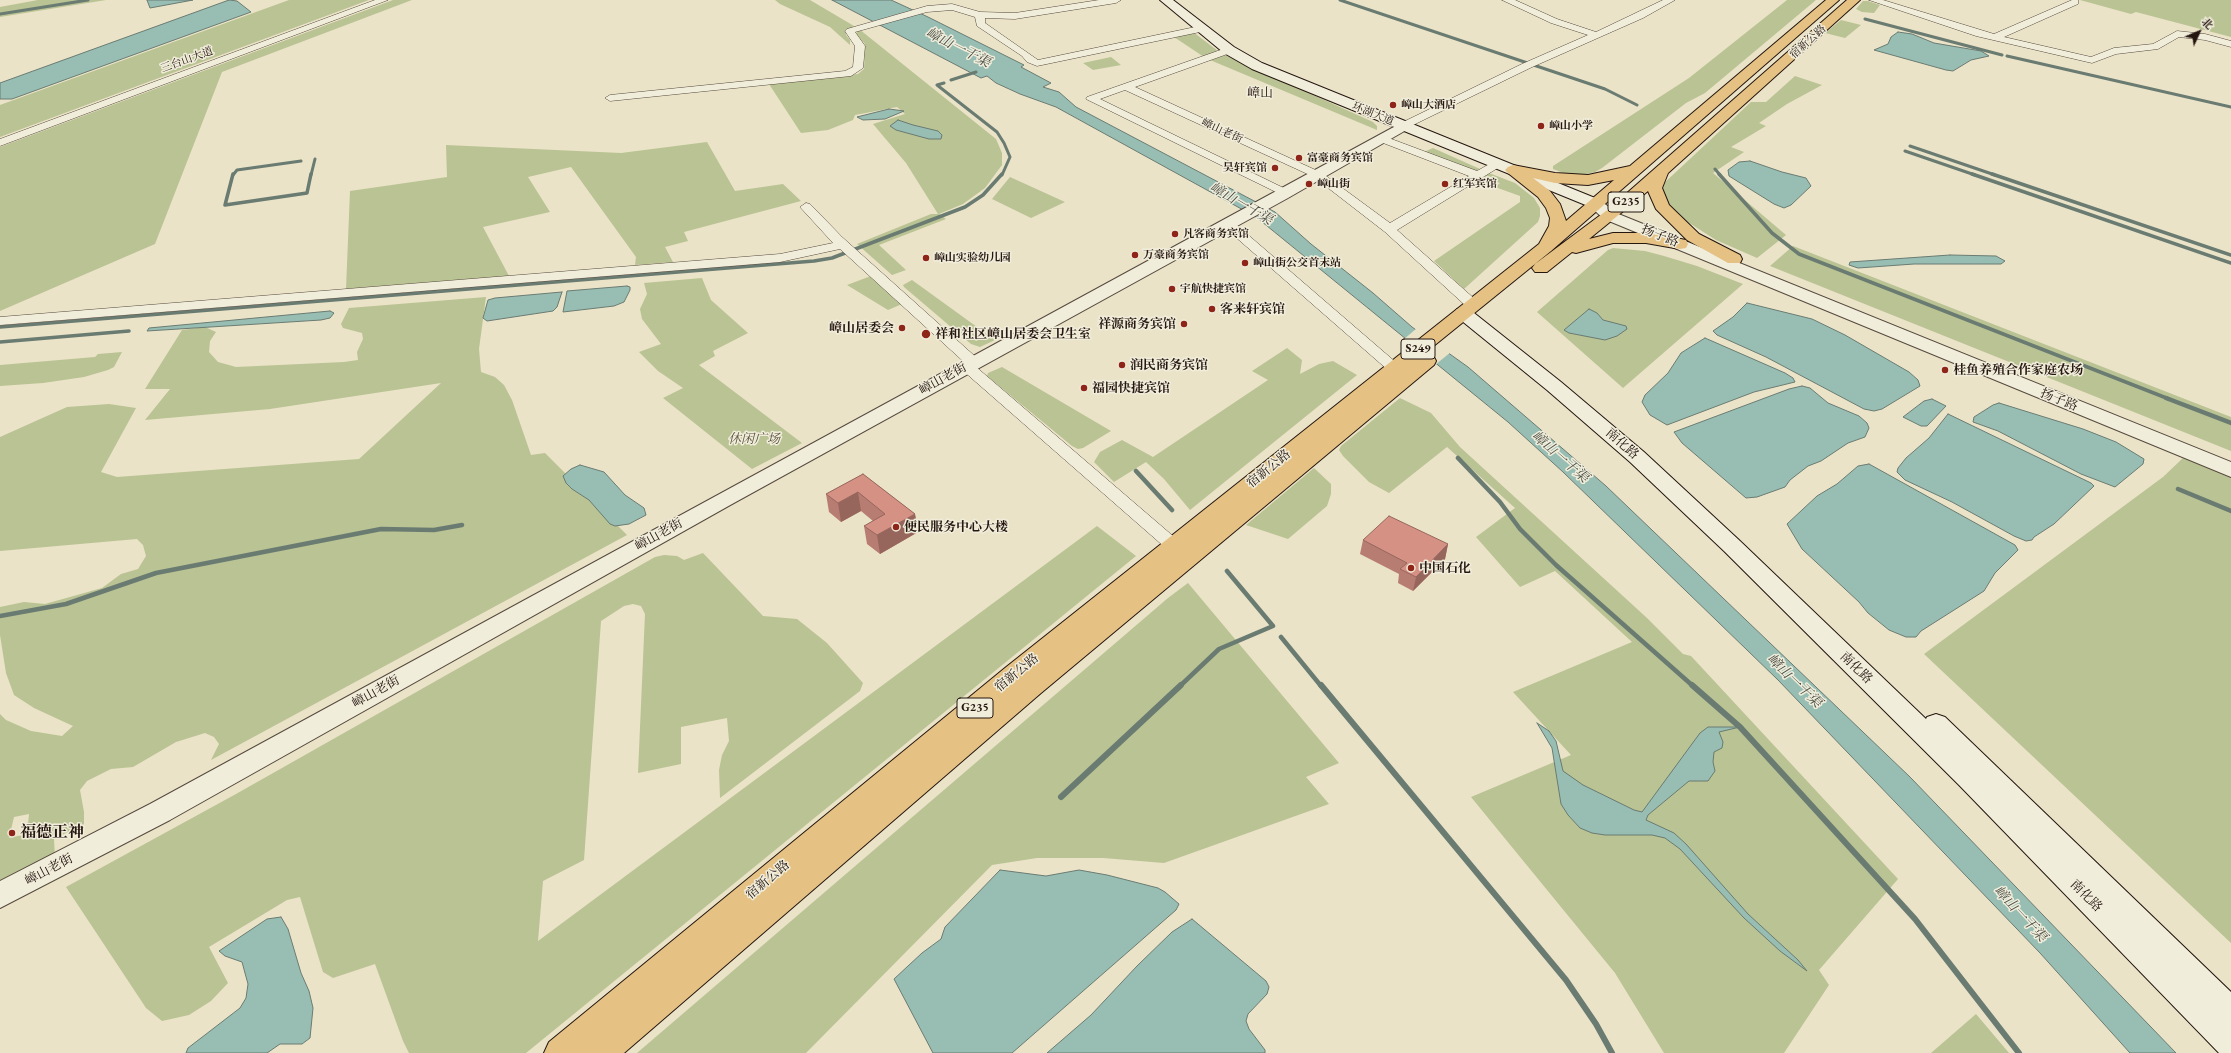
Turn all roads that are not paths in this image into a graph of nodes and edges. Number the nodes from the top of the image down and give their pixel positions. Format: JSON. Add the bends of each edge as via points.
{"nodes":[{"id":1,"x":383,"y":0,"type":"edge"},
{"id":2,"x":1116,"y":0,"type":"edge"},
{"id":3,"x":1166,"y":0,"type":"edge"},
{"id":4,"x":1507,"y":0,"type":"edge"},
{"id":5,"x":1670,"y":0,"type":"edge"},
{"id":6,"x":1833,"y":0,"type":"edge"},
{"id":7,"x":1854,"y":0,"type":"edge"},
{"id":8,"x":1874,"y":0,"type":"edge"},
{"id":9,"x":2075,"y":2,"type":"dead end"},
{"id":10,"x":911,"y":3,"type":"dead end"},
{"id":11,"x":922,"y":10,"type":"junction"},
{"id":12,"x":980,"y":15,"type":"junction"},
{"id":13,"x":1200,"y":29,"type":"junction"},
{"id":14,"x":1597,"y":35,"type":"junction"},
{"id":15,"x":1994,"y":38,"type":"junction"},
{"id":16,"x":2231,"y":44,"type":"edge"},
{"id":17,"x":1229,"y":50,"type":"junction"},
{"id":18,"x":1767,"y":56,"type":"junction"},
{"id":19,"x":1787,"y":61,"type":"junction"},
{"id":20,"x":1126,"y":87,"type":"junction"},
{"id":21,"x":610,"y":98,"type":"dead end"},
{"id":22,"x":1403,"y":126,"type":"junction"},
{"id":23,"x":1382,"y":139,"type":"junction"},
{"id":24,"x":0,"y":143,"type":"edge"},
{"id":25,"x":1497,"y":164,"type":"junction"},
{"id":26,"x":1641,"y":164,"type":"junction"},
{"id":27,"x":1513,"y":170,"type":"junction"},
{"id":28,"x":1661,"y":171,"type":"junction"},
{"id":29,"x":1478,"y":174,"type":"junction"},
{"id":30,"x":1318,"y":175,"type":"junction"},
{"id":31,"x":1284,"y":194,"type":"junction"},
{"id":32,"x":1594,"y":203,"type":"junction"},
{"id":33,"x":806,"y":207,"type":"dead end"},
{"id":34,"x":1613,"y":213,"type":"junction"},
{"id":35,"x":1232,"y":222,"type":"junction"},
{"id":36,"x":1389,"y":229,"type":"junction"},
{"id":37,"x":1680,"y":244,"type":"junction"},
{"id":38,"x":848,"y":249,"type":"junction"},
{"id":39,"x":1552,"y":250,"type":"junction"},
{"id":40,"x":1734,"y":259,"type":"junction"},
{"id":41,"x":1466,"y":320,"type":"junction"},
{"id":42,"x":0,"y":321,"type":"edge"},
{"id":43,"x":969,"y":364,"type":"junction"},
{"id":44,"x":1402,"y":371,"type":"junction"},
{"id":45,"x":2231,"y":462,"type":"edge"},
{"id":46,"x":2231,"y":470,"type":"edge"},
{"id":47,"x":1174,"y":546,"type":"junction"},
{"id":48,"x":0,"y":895,"type":"edge"},
{"id":49,"x":2231,"y":1013,"type":"edge"},
{"id":50,"x":2231,"y":1043,"type":"edge"},
{"id":51,"x":560,"y":1053,"type":"edge"},
{"id":52,"x":600,"y":1053,"type":"edge"}],
"edges":[{"from":1,"to":24,"type":"street","name":"三台山大道"},
{"from":2,"to":12,"type":"street","via":[[1030,14]]},
{"from":3,"to":13,"type":"street","name":"环湖大道"},
{"from":4,"to":14,"type":"street","via":[[1554,21]]},
{"from":5,"to":14,"type":"street"},
{"from":6,"to":18,"type":"highway","name":"宿新公路","number":"G235"},
{"from":7,"to":19,"type":"highway","name":"宿新公路","number":"G235"},
{"from":8,"to":15,"type":"street"},
{"from":9,"to":15,"type":"street"},
{"from":10,"to":11,"type":"street"},
{"from":11,"to":12,"type":"street","via":[[952,7]]},
{"from":11,"to":21,"type":"street","via":[[850,31],[860,46],[858,68],[847,74]]},
{"from":12,"to":13,"type":"street","via":[[980,24],[1037,64]]},
{"from":13,"to":17,"type":"street","name":"环湖大道"},
{"from":14,"to":22,"type":"street","via":[[1530,64]]},
{"from":15,"to":16,"type":"street","via":[[2092,60],[2114,51],[2155,47],[2177,34],[2188,34]]},
{"from":17,"to":20,"type":"street"},
{"from":17,"to":22,"type":"street","name":"环湖大道","via":[[1257,66]]},
{"from":18,"to":19,"type":"highway","name":"宿新公路"},
{"from":18,"to":26,"type":"highway","number":"G235"},
{"from":19,"to":28,"type":"highway","number":"G235"},
{"from":20,"to":30,"type":"street","name":"嶂山老街"},
{"from":20,"to":31,"type":"street","via":[[1091,99]]},
{"from":22,"to":23,"type":"street","name":"嶂山老街"},
{"from":22,"to":25,"type":"street","name":"环湖大道"},
{"from":23,"to":29,"type":"street"},
{"from":23,"to":30,"type":"street","name":"嶂山老街"},
{"from":25,"to":27,"type":"street","name":"环湖大道"},
{"from":25,"to":29,"type":"street"},
{"from":26,"to":27,"type":"highway","via":[[1617,175],[1588,180],[1556,178]]},
{"from":26,"to":32,"type":"highway","number":"G235"},
{"from":27,"to":32,"type":"street","name":"环湖大道"},
{"from":27,"to":39,"type":"highway","via":[[1544,194],[1554,207],[1558,218]]},
{"from":28,"to":34,"type":"highway","number":"G235"},
{"from":28,"to":40,"type":"highway","via":[[1654,188],[1662,206],[1671,217],[1693,237]]},
{"from":29,"to":36,"type":"street"},
{"from":30,"to":31,"type":"street","name":"嶂山老街"},
{"from":30,"to":36,"type":"street","name":"嶂山老街"},
{"from":31,"to":35,"type":"street","name":"嶂山老街"},
{"from":32,"to":34,"type":"street","name":"扬子路"},
{"from":32,"to":39,"type":"highway","number":"G235"},
{"from":33,"to":38,"type":"street"},
{"from":34,"to":37,"type":"street","name":"扬子路"},
{"from":34,"to":39,"type":"highway","number":"G235"},
{"from":34,"to":40,"type":"street","name":"扬子路"},
{"from":35,"to":43,"type":"street","name":"嶂山老街"},
{"from":35,"to":44,"type":"street"},
{"from":36,"to":41,"type":"street","name":"嶂山老街"},
{"from":37,"to":39,"type":"highway","via":[[1646,238],[1613,238]]},
{"from":37,"to":46,"type":"street","name":"扬子路"},
{"from":38,"to":42,"type":"street","via":[[780,258]]},
{"from":38,"to":43,"type":"street"},
{"from":39,"to":41,"type":"highway","number":"G235"},
{"from":40,"to":45,"type":"street","name":"扬子路"},
{"from":41,"to":44,"type":"highway","name":"宿新公路","number":"S249"},
{"from":41,"to":49,"type":"street","name":"南化路","via":[[1647,452],[1981,767]]},
{"from":41,"to":50,"type":"street","name":"南化路","via":[[1554,386],[1637,457],[1732,546],[1968,777]]},
{"from":43,"to":47,"type":"street"},
{"from":43,"to":48,"type":"street","name":"嶂山老街","via":[[160,812]]},
{"from":44,"to":47,"type":"highway","name":"宿新公路","number":"G235"},
{"from":44,"to":52,"type":"highway","name":"宿新公路","number":"G235"},
{"from":47,"to":51,"type":"highway","name":"宿新公路","number":"G235","via":[[1014,675]]}]}
